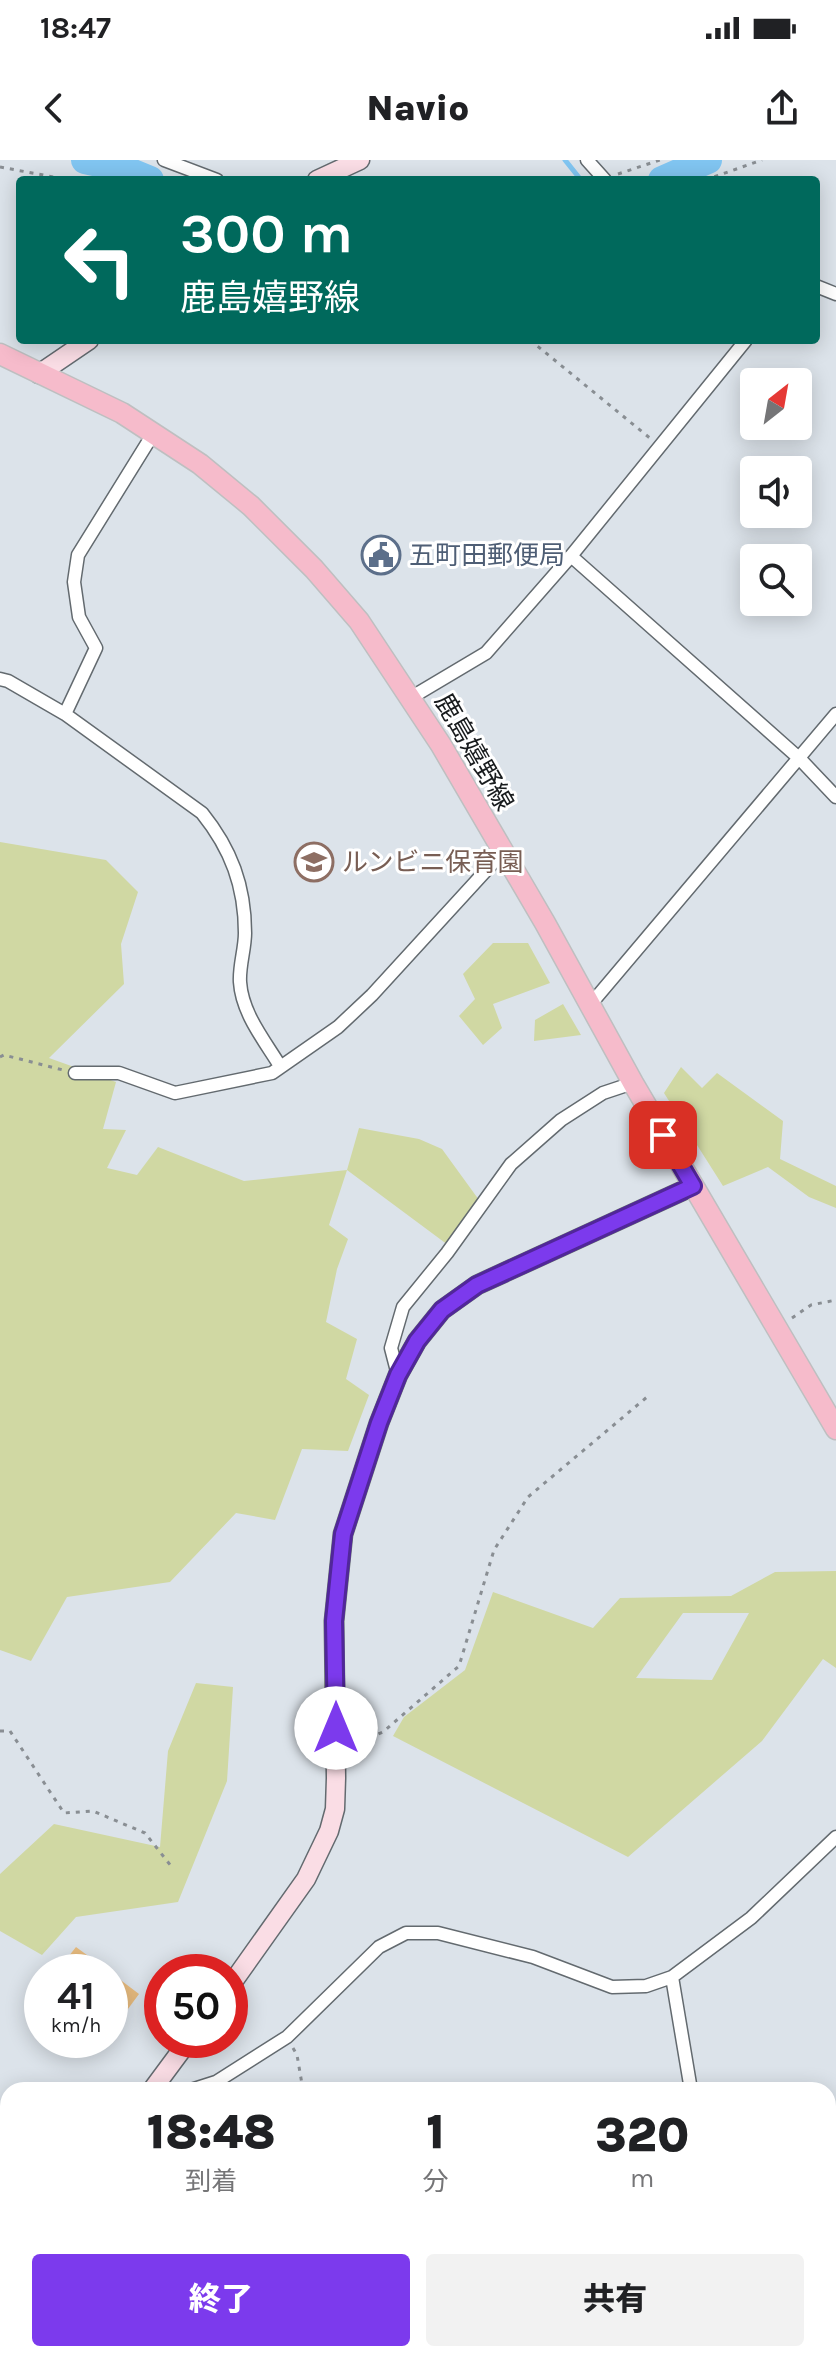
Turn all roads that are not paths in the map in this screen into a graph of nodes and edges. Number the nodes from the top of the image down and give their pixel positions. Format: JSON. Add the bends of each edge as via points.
{"nodes":[{"id":1,"x":164,"y":160,"type":"edge"},
{"id":2,"x":360,"y":160,"type":"edge"},
{"id":3,"x":587,"y":160,"type":"edge"},
{"id":4,"x":206,"y":176,"type":"edge"},
{"id":5,"x":326,"y":176,"type":"edge"},
{"id":6,"x":601,"y":176,"type":"edge"},
{"id":7,"x":83,"y":344,"type":"edge"},
{"id":8,"x":743,"y":344,"type":"edge"},
{"id":9,"x":0,"y":354,"type":"edge"},
{"id":10,"x":39,"y":374,"type":"junction"},
{"id":11,"x":153,"y":434,"type":"junction"},
{"id":12,"x":571,"y":556,"type":"junction"},
{"id":13,"x":0,"y":679,"type":"edge"},
{"id":14,"x":412,"y":697,"type":"junction"},
{"id":15,"x":65,"y":714,"type":"junction"},
{"id":16,"x":836,"y":714,"type":"edge"},
{"id":17,"x":800,"y":759,"type":"junction"},
{"id":18,"x":836,"y":797,"type":"edge"},
{"id":19,"x":502,"y":853,"type":"junction"},
{"id":20,"x":590,"y":1005,"type":"junction"},
{"id":21,"x":280,"y":1066,"type":"junction"},
{"id":22,"x":75,"y":1073,"type":"road end"},
{"id":23,"x":633,"y":1083,"type":"junction"},
{"id":24,"x":693,"y":1186,"type":"junction"},
{"id":25,"x":398,"y":1375,"type":"junction"},
{"id":26,"x":836,"y":1429,"type":"edge"},
{"id":27,"x":836,"y":1837,"type":"edge"},
{"id":28,"x":248,"y":1962,"type":"edge"},
{"id":29,"x":672,"y":1977,"type":"junction"},
{"id":30,"x":176,"y":2058,"type":"edge"},
{"id":31,"x":158,"y":2082,"type":"edge"},
{"id":32,"x":216,"y":2082,"type":"edge"},
{"id":33,"x":690,"y":2082,"type":"edge"}],
"edges":[{"from":1,"to":4,"type":"street"},
{"from":2,"to":5,"type":"main road"},
{"from":3,"to":6,"type":"street"},
{"from":7,"to":10,"type":"main road"},
{"from":8,"to":12,"type":"street"},
{"from":9,"to":10,"type":"main road","name":"鹿島嬉野線"},
{"from":10,"to":11,"type":"main road","name":"鹿島嬉野線","via":[[122,413]]},
{"from":11,"to":14,"type":"main road","name":"鹿島嬉野線","via":[[251,506],[314,569],[359,621]]},
{"from":11,"to":15,"type":"street","via":[[78,555],[74,582],[79,617],[96,648]]},
{"from":12,"to":14,"type":"street","via":[[486,653]]},
{"from":12,"to":17,"type":"street"},
{"from":13,"to":15,"type":"street"},
{"from":14,"to":19,"type":"main road","name":"鹿島嬉野線"},
{"from":15,"to":21,"type":"street","via":[[202,813],[217,832],[242,886],[240,982],[249,1015]]},
{"from":16,"to":17,"type":"street"},
{"from":17,"to":18,"type":"street"},
{"from":17,"to":20,"type":"street"},
{"from":19,"to":20,"type":"main road","name":"鹿島嬉野線"},
{"from":19,"to":21,"type":"street","via":[[372,995],[338,1027]]},
{"from":20,"to":23,"type":"main road","name":"鹿島嬉野線"},
{"from":21,"to":22,"type":"street","via":[[272,1073],[175,1093],[119,1073]]},
{"from":23,"to":24,"type":"main road","name":"鹿島嬉野線"},
{"from":23,"to":25,"type":"street","via":[[582,1106],[511,1164],[403,1307],[391,1348]]},
{"from":24,"to":25,"type":"main road","via":[[477,1285],[442,1310]]},
{"from":24,"to":26,"type":"main road","name":"鹿島嬉野線"},
{"from":25,"to":28,"type":"main road","via":[[343,1534],[334,1621],[335,1809],[318,1857]]},
{"from":27,"to":29,"type":"street","via":[[751,1918]]},
{"from":29,"to":32,"type":"street","via":[[646,1986],[612,1987],[533,1957],[438,1933],[406,1933],[379,1947],[287,2037]]},
{"from":29,"to":33,"type":"street"},
{"from":30,"to":31,"type":"main road"}]}
